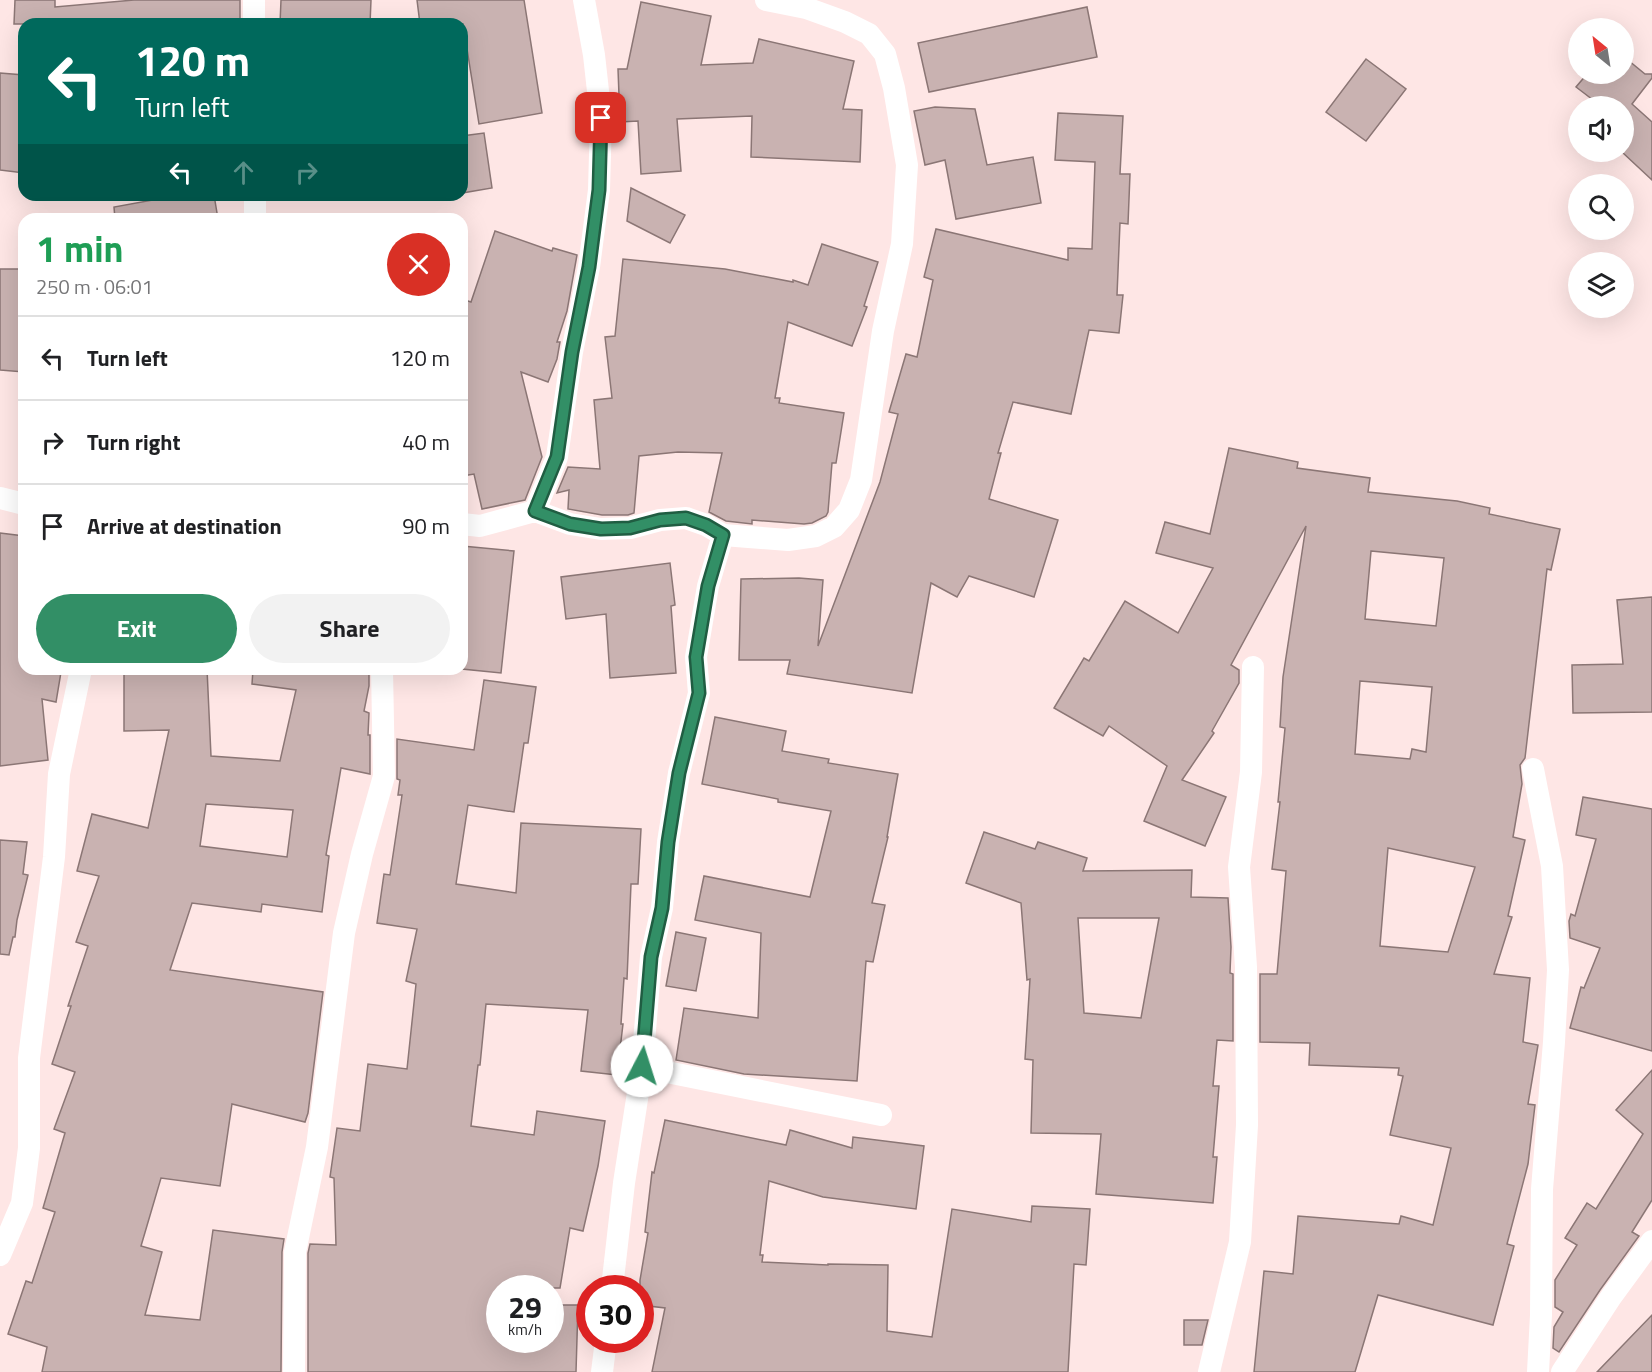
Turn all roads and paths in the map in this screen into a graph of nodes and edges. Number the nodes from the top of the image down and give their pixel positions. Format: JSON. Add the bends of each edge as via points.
{"nodes":[{"id":1,"x":254,"y":0,"type":"edge"},
{"id":2,"x":584,"y":0,"type":"edge"},
{"id":3,"x":766,"y":0,"type":"edge"},
{"id":4,"x":254,"y":18,"type":"edge"},
{"id":5,"x":0,"y":498,"type":"edge"},
{"id":6,"x":18,"y":502,"type":"edge"},
{"id":7,"x":535,"y":511,"type":"junction"},
{"id":8,"x":468,"y":525,"type":"edge"},
{"id":9,"x":723,"y":535,"type":"junction"},
{"id":10,"x":1253,"y":667,"type":"dead end"},
{"id":11,"x":80,"y":675,"type":"edge"},
{"id":12,"x":382,"y":675,"type":"edge"},
{"id":13,"x":1533,"y":769,"type":"dead end"},
{"id":14,"x":642,"y":1066,"type":"junction"},
{"id":15,"x":881,"y":1115,"type":"dead end"},
{"id":16,"x":1652,"y":1241,"type":"edge"},
{"id":17,"x":0,"y":1256,"type":"edge"},
{"id":18,"x":613,"y":1275,"type":"edge"},
{"id":19,"x":604,"y":1353,"type":"edge"},
{"id":20,"x":294,"y":1372,"type":"edge"},
{"id":21,"x":602,"y":1372,"type":"edge"},
{"id":22,"x":1209,"y":1372,"type":"edge"},
{"id":23,"x":1538,"y":1372,"type":"edge"},
{"id":24,"x":1562,"y":1372,"type":"edge"}],
"edges":[{"from":1,"to":4,"type":"street"},
{"from":2,"to":7,"type":"street","via":[[601,118],[599,190],[557,457]]},
{"from":3,"to":9,"type":"street","via":[[806,8],[845,22],[869,34],[885,54],[907,165],[902,244],[883,331],[861,480],[849,510],[834,527],[816,536],[788,540]]},
{"from":5,"to":6,"type":"street"},
{"from":7,"to":8,"type":"street","via":[[480,526]]},
{"from":7,"to":9,"type":"street","via":[[570,524],[601,529],[686,518]]},
{"from":9,"to":14,"type":"street","via":[[708,586],[696,657],[699,693],[679,773],[668,842],[662,908],[651,957]]},
{"from":10,"to":22,"type":"street","via":[[1251,772],[1239,867],[1246,967],[1247,1125],[1240,1242]]},
{"from":11,"to":17,"type":"street","via":[[59,774],[54,857],[29,1058],[29,1148],[22,1203]]},
{"from":12,"to":20,"type":"street","via":[[384,776],[344,933],[317,1147],[295,1252]]},
{"from":13,"to":23,"type":"street","via":[[1552,866],[1558,970],[1542,1189]]},
{"from":14,"to":15,"type":"street"},
{"from":14,"to":18,"type":"street"},
{"from":16,"to":24,"type":"street"},
{"from":19,"to":21,"type":"street"}]}
